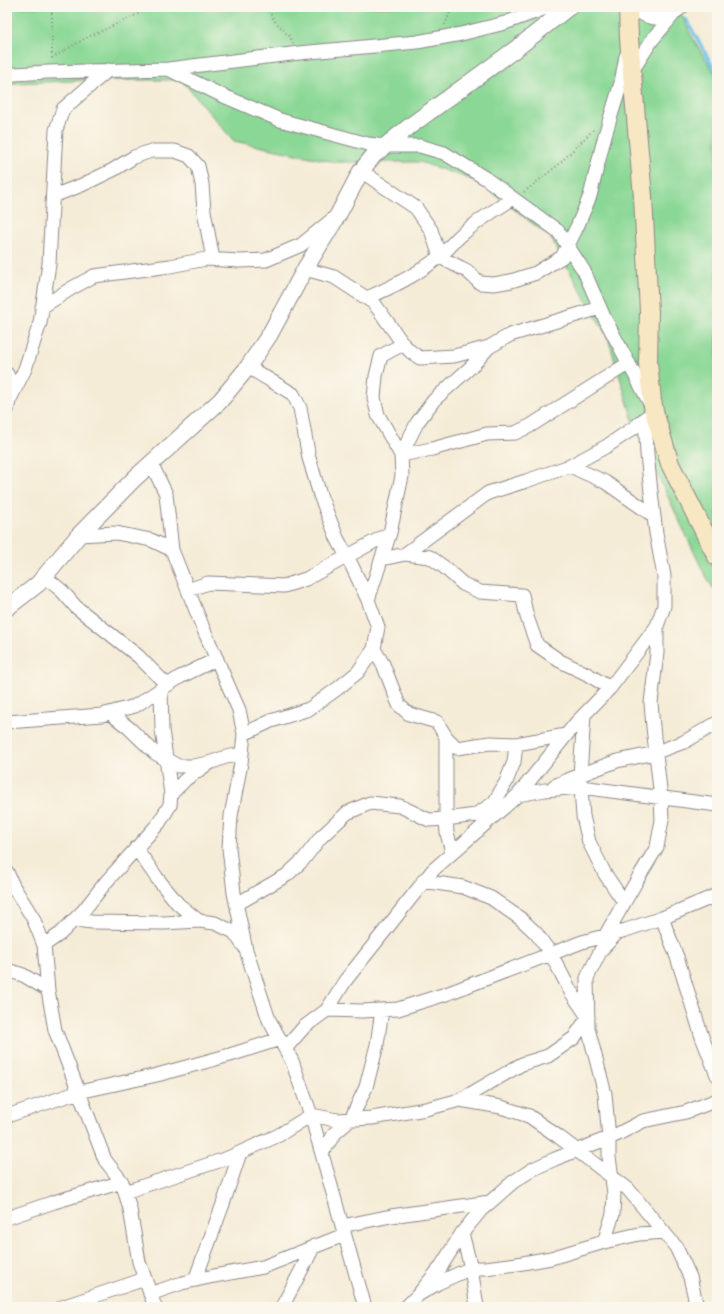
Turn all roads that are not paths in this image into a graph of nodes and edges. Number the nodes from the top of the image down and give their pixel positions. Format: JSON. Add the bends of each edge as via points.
{"nodes":[{"id":1,"x":549,"y":7,"type":"edge"},
{"id":2,"x":569,"y":7,"type":"edge"},
{"id":3,"x":628,"y":7,"type":"edge"},
{"id":4,"x":632,"y":7,"type":"edge"},
{"id":5,"x":677,"y":11,"type":"edge"},
{"id":6,"x":629,"y":39,"type":"junction"},
{"id":7,"x":168,"y":69,"type":"junction"},
{"id":8,"x":108,"y":70,"type":"junction"},
{"id":9,"x":632,"y":71,"type":"junction"},
{"id":10,"x":7,"y":76,"type":"edge"},
{"id":11,"x":385,"y":146,"type":"junction"},
{"id":12,"x":361,"y":171,"type":"junction"},
{"id":13,"x":53,"y":196,"type":"junction"},
{"id":14,"x":510,"y":201,"type":"junction"},
{"id":15,"x":338,"y":215,"type":"junction"},
{"id":16,"x":567,"y":246,"type":"junction"},
{"id":17,"x":440,"y":257,"type":"junction"},
{"id":18,"x":213,"y":259,"type":"junction"},
{"id":19,"x":306,"y":269,"type":"junction"},
{"id":20,"x":367,"y":298,"type":"junction"},
{"id":21,"x":42,"y":307,"type":"junction"},
{"id":22,"x":600,"y":308,"type":"junction"},
{"id":23,"x":402,"y":344,"type":"junction"},
{"id":24,"x":489,"y":347,"type":"junction"},
{"id":25,"x":629,"y":364,"type":"junction"},
{"id":26,"x":248,"y":367,"type":"junction"},
{"id":27,"x":7,"y":374,"type":"edge"},
{"id":28,"x":14,"y":391,"type":"junction"},
{"id":29,"x":7,"y":410,"type":"edge"},
{"id":30,"x":650,"y":414,"type":"junction"},
{"id":31,"x":401,"y":455,"type":"junction"},
{"id":32,"x":151,"y":463,"type":"junction"},
{"id":33,"x":570,"y":466,"type":"junction"},
{"id":34,"x":654,"y":516,"type":"junction"},
{"id":35,"x":390,"y":533,"type":"junction"},
{"id":36,"x":79,"y":535,"type":"junction"},
{"id":37,"x":172,"y":550,"type":"junction"},
{"id":38,"x":405,"y":554,"type":"junction"},
{"id":39,"x":347,"y":557,"type":"junction"},
{"id":40,"x":717,"y":557,"type":"edge"},
{"id":41,"x":382,"y":559,"type":"junction"},
{"id":42,"x":44,"y":576,"type":"junction"},
{"id":43,"x":188,"y":590,"type":"junction"},
{"id":44,"x":368,"y":600,"type":"junction"},
{"id":45,"x":7,"y":608,"type":"edge"},
{"id":46,"x":657,"y":626,"type":"junction"},
{"id":47,"x":374,"y":649,"type":"junction"},
{"id":48,"x":217,"y":659,"type":"junction"},
{"id":49,"x":164,"y":687,"type":"junction"},
{"id":50,"x":610,"y":688,"type":"junction"},
{"id":51,"x":110,"y":712,"type":"junction"},
{"id":52,"x":584,"y":714,"type":"junction"},
{"id":53,"x":7,"y":722,"type":"edge"},
{"id":54,"x":717,"y":723,"type":"edge"},
{"id":55,"x":244,"y":734,"type":"junction"},
{"id":56,"x":566,"y":735,"type":"junction"},
{"id":57,"x":446,"y":736,"type":"junction"},
{"id":58,"x":516,"y":744,"type":"junction"},
{"id":59,"x":656,"y":752,"type":"junction"},
{"id":60,"x":242,"y":754,"type":"junction"},
{"id":61,"x":166,"y":759,"type":"junction"},
{"id":62,"x":209,"y":763,"type":"junction"},
{"id":63,"x":581,"y":781,"type":"junction"},
{"id":64,"x":171,"y":794,"type":"junction"},
{"id":65,"x":518,"y":795,"type":"junction"},
{"id":66,"x":661,"y":798,"type":"junction"},
{"id":67,"x":717,"y":805,"type":"edge"},
{"id":68,"x":499,"y":812,"type":"junction"},
{"id":69,"x":474,"y":816,"type":"junction"},
{"id":70,"x":446,"y":819,"type":"junction"},
{"id":71,"x":136,"y":848,"type":"junction"},
{"id":72,"x":452,"y":852,"type":"junction"},
{"id":73,"x":7,"y":872,"type":"edge"},
{"id":74,"x":423,"y":881,"type":"junction"},
{"id":75,"x":717,"y":895,"type":"edge"},
{"id":76,"x":624,"y":902,"type":"junction"},
{"id":77,"x":237,"y":904,"type":"junction"},
{"id":78,"x":662,"y":918,"type":"junction"},
{"id":79,"x":74,"y":920,"type":"junction"},
{"id":80,"x":199,"y":922,"type":"junction"},
{"id":81,"x":611,"y":934,"type":"junction"},
{"id":82,"x":44,"y":945,"type":"junction"},
{"id":83,"x":246,"y":950,"type":"junction"},
{"id":84,"x":551,"y":954,"type":"junction"},
{"id":85,"x":7,"y":970,"type":"edge"},
{"id":86,"x":48,"y":990,"type":"junction"},
{"id":87,"x":327,"y":1010,"type":"junction"},
{"id":88,"x":382,"y":1010,"type":"junction"},
{"id":89,"x":588,"y":1017,"type":"junction"},
{"id":90,"x":283,"y":1044,"type":"junction"},
{"id":91,"x":717,"y":1075,"type":"edge"},
{"id":92,"x":78,"y":1092,"type":"junction"},
{"id":93,"x":460,"y":1100,"type":"junction"},
{"id":94,"x":717,"y":1100,"type":"edge"},
{"id":95,"x":311,"y":1115,"type":"junction"},
{"id":96,"x":7,"y":1116,"type":"edge"},
{"id":97,"x":351,"y":1119,"type":"junction"},
{"id":98,"x":609,"y":1138,"type":"junction"},
{"id":99,"x":577,"y":1150,"type":"junction"},
{"id":100,"x":240,"y":1153,"type":"junction"},
{"id":101,"x":322,"y":1153,"type":"junction"},
{"id":102,"x":612,"y":1177,"type":"junction"},
{"id":103,"x":124,"y":1187,"type":"junction"},
{"id":104,"x":490,"y":1202,"type":"junction"},
{"id":105,"x":7,"y":1218,"type":"edge"},
{"id":106,"x":343,"y":1231,"type":"junction"},
{"id":107,"x":664,"y":1232,"type":"junction"},
{"id":108,"x":462,"y":1233,"type":"junction"},
{"id":109,"x":604,"y":1242,"type":"junction"},
{"id":110,"x":314,"y":1246,"type":"junction"},
{"id":111,"x":471,"y":1268,"type":"junction"},
{"id":112,"x":145,"y":1279,"type":"junction"},
{"id":113,"x":195,"y":1280,"type":"junction"},
{"id":114,"x":150,"y":1294,"type":"junction"},
{"id":115,"x":418,"y":1294,"type":"junction"},
{"id":116,"x":62,"y":1307,"type":"edge"},
{"id":117,"x":155,"y":1307,"type":"edge"},
{"id":118,"x":282,"y":1307,"type":"edge"},
{"id":119,"x":365,"y":1307,"type":"edge"},
{"id":120,"x":406,"y":1307,"type":"edge"},
{"id":121,"x":477,"y":1307,"type":"edge"},
{"id":122,"x":697,"y":1307,"type":"edge"}],
"edges":[{"from":1,"to":7,"type":"street","via":[[505,23],[417,42]]},
{"from":2,"to":11,"type":"street"},
{"from":3,"to":6,"type":"main road"},
{"from":4,"to":5,"type":"street","via":[[651,18],[662,19]]},
{"from":5,"to":9,"type":"street","via":[[652,40]]},
{"from":6,"to":9,"type":"main road"},
{"from":6,"to":16,"type":"street","via":[[621,83],[590,196]]},
{"from":7,"to":8,"type":"street"},
{"from":7,"to":11,"type":"street","via":[[280,120],[368,144]]},
{"from":8,"to":10,"type":"street","via":[[21,73]]},
{"from":8,"to":13,"type":"street","via":[[63,109],[56,130]]},
{"from":9,"to":30,"type":"main road","via":[[644,197]]},
{"from":11,"to":12,"type":"street"},
{"from":11,"to":14,"type":"street","via":[[420,146],[444,152],[485,178]]},
{"from":12,"to":15,"type":"street"},
{"from":12,"to":17,"type":"street","via":[[416,208],[431,230]]},
{"from":13,"to":18,"type":"street","via":[[82,185],[134,157],[151,151],[175,151],[189,156],[198,166],[201,178]]},
{"from":13,"to":21,"type":"street","via":[[49,264]]},
{"from":14,"to":16,"type":"street","via":[[558,231]]},
{"from":14,"to":17,"type":"street","via":[[480,219]]},
{"from":15,"to":18,"type":"street","via":[[301,245],[266,260]]},
{"from":15,"to":19,"type":"street"},
{"from":16,"to":17,"type":"street","via":[[562,257],[536,273],[494,284],[480,282]]},
{"from":16,"to":22,"type":"street","via":[[584,271]]},
{"from":17,"to":20,"type":"street","via":[[399,284]]},
{"from":18,"to":21,"type":"street","via":[[94,276]]},
{"from":19,"to":20,"type":"street","via":[[334,277]]},
{"from":19,"to":26,"type":"street","via":[[270,334]]},
{"from":20,"to":23,"type":"street","via":[[374,303]]},
{"from":21,"to":28,"type":"street","via":[[40,323],[26,369]]},
{"from":22,"to":24,"type":"street","via":[[510,335]]},
{"from":22,"to":25,"type":"street"},
{"from":23,"to":24,"type":"street","via":[[420,358],[454,356]]},
{"from":23,"to":31,"type":"street","via":[[381,356],[374,398],[378,415]]},
{"from":24,"to":31,"type":"street","via":[[434,400],[417,423]]},
{"from":25,"to":30,"type":"street"},
{"from":25,"to":31,"type":"street","via":[[515,433],[487,434]]},
{"from":26,"to":32,"type":"street","via":[[220,401]]},
{"from":26,"to":39,"type":"street","via":[[293,394],[300,408],[309,458],[320,495]]},
{"from":27,"to":28,"type":"street"},
{"from":28,"to":29,"type":"street"},
{"from":30,"to":33,"type":"street","via":[[607,446]]},
{"from":30,"to":34,"type":"street","via":[[647,454]]},
{"from":30,"to":40,"type":"main road","via":[[670,464]]},
{"from":31,"to":35,"type":"street","via":[[402,476]]},
{"from":32,"to":36,"type":"street"},
{"from":32,"to":37,"type":"street","via":[[166,494]]},
{"from":33,"to":34,"type":"street","via":[[605,482]]},
{"from":33,"to":38,"type":"street","via":[[488,493]]},
{"from":34,"to":46,"type":"street","via":[[664,576],[664,606]]},
{"from":35,"to":39,"type":"street"},
{"from":35,"to":41,"type":"street"},
{"from":36,"to":37,"type":"street","via":[[116,533],[151,540]]},
{"from":36,"to":42,"type":"street"},
{"from":37,"to":43,"type":"street"},
{"from":38,"to":41,"type":"street"},
{"from":38,"to":50,"type":"street","via":[[430,557],[462,584],[480,592],[522,595],[537,645],[560,661]]},
{"from":39,"to":43,"type":"street","via":[[306,579],[284,586],[208,583]]},
{"from":39,"to":44,"type":"street"},
{"from":41,"to":44,"type":"street"},
{"from":42,"to":45,"type":"street","via":[[38,584]]},
{"from":42,"to":49,"type":"street","via":[[76,607],[138,656]]},
{"from":43,"to":48,"type":"street"},
{"from":44,"to":47,"type":"street","via":[[378,627]]},
{"from":46,"to":50,"type":"street"},
{"from":46,"to":59,"type":"street","via":[[657,653],[651,702]]},
{"from":47,"to":55,"type":"street","via":[[358,672],[309,709],[271,721]]},
{"from":47,"to":57,"type":"street","via":[[383,664],[399,705],[409,714],[437,722]]},
{"from":48,"to":49,"type":"street"},
{"from":48,"to":55,"type":"street","via":[[239,710]]},
{"from":49,"to":51,"type":"street","via":[[136,706]]},
{"from":49,"to":61,"type":"street","via":[[162,730]]},
{"from":50,"to":52,"type":"street"},
{"from":51,"to":53,"type":"street","via":[[102,715]]},
{"from":51,"to":61,"type":"street","via":[[155,753]]},
{"from":52,"to":56,"type":"street"},
{"from":52,"to":63,"type":"street"},
{"from":54,"to":59,"type":"street","via":[[684,742]]},
{"from":55,"to":60,"type":"street"},
{"from":56,"to":58,"type":"street"},
{"from":56,"to":65,"type":"street"},
{"from":57,"to":58,"type":"street","via":[[457,748],[490,743]]},
{"from":57,"to":70,"type":"street"},
{"from":58,"to":69,"type":"street","via":[[514,762],[494,803]]},
{"from":59,"to":63,"type":"street","via":[[617,762]]},
{"from":59,"to":66,"type":"street"},
{"from":60,"to":62,"type":"street"},
{"from":60,"to":77,"type":"street","via":[[231,816],[229,848]]},
{"from":61,"to":62,"type":"street","via":[[178,766]]},
{"from":61,"to":64,"type":"street"},
{"from":62,"to":64,"type":"street","via":[[186,779]]},
{"from":63,"to":65,"type":"street"},
{"from":63,"to":66,"type":"street"},
{"from":63,"to":76,"type":"street","via":[[582,816],[589,842],[605,874]]},
{"from":64,"to":71,"type":"street","via":[[170,805],[160,823]]},
{"from":65,"to":68,"type":"street"},
{"from":66,"to":67,"type":"street"},
{"from":66,"to":76,"type":"street","via":[[662,820],[657,847]]},
{"from":68,"to":69,"type":"street"},
{"from":68,"to":72,"type":"street"},
{"from":69,"to":70,"type":"street"},
{"from":70,"to":72,"type":"street"},
{"from":70,"to":77,"type":"street","via":[[430,820],[400,806],[370,803],[347,813],[287,875]]},
{"from":71,"to":79,"type":"street"},
{"from":71,"to":80,"type":"street","via":[[178,904]]},
{"from":72,"to":74,"type":"street"},
{"from":73,"to":82,"type":"street","via":[[33,918]]},
{"from":74,"to":84,"type":"street","via":[[463,887],[491,898],[521,919],[536,933]]},
{"from":74,"to":87,"type":"street","via":[[345,981]]},
{"from":75,"to":78,"type":"street"},
{"from":76,"to":81,"type":"street"},
{"from":77,"to":83,"type":"street"},
{"from":78,"to":81,"type":"street"},
{"from":78,"to":91,"type":"street"},
{"from":79,"to":80,"type":"street"},
{"from":79,"to":82,"type":"street"},
{"from":80,"to":83,"type":"street","via":[[216,923],[234,932]]},
{"from":81,"to":84,"type":"street"},
{"from":81,"to":89,"type":"street","via":[[587,978]]},
{"from":82,"to":86,"type":"street"},
{"from":83,"to":90,"type":"street","via":[[269,1020]]},
{"from":84,"to":88,"type":"street","via":[[446,994],[398,1009]]},
{"from":84,"to":89,"type":"street"},
{"from":85,"to":86,"type":"street","via":[[23,975]]},
{"from":86,"to":92,"type":"street","via":[[55,1030]]},
{"from":87,"to":88,"type":"street"},
{"from":87,"to":90,"type":"street"},
{"from":88,"to":97,"type":"street","via":[[377,1045],[366,1087]]},
{"from":89,"to":93,"type":"street","via":[[574,1038],[548,1056],[522,1064]]},
{"from":89,"to":98,"type":"street","via":[[588,1028],[605,1094]]},
{"from":90,"to":92,"type":"street"},
{"from":90,"to":95,"type":"street","via":[[292,1060]]},
{"from":92,"to":96,"type":"street"},
{"from":92,"to":103,"type":"street","via":[[105,1160]]},
{"from":93,"to":97,"type":"street","via":[[426,1109]]},
{"from":93,"to":99,"type":"street","via":[[501,1107],[529,1116]]},
{"from":94,"to":98,"type":"street","via":[[686,1112],[643,1121]]},
{"from":95,"to":97,"type":"street","via":[[337,1120]]},
{"from":95,"to":100,"type":"street","via":[[279,1135]]},
{"from":95,"to":101,"type":"street"},
{"from":97,"to":101,"type":"street","via":[[335,1133]]},
{"from":98,"to":99,"type":"street"},
{"from":98,"to":102,"type":"street"},
{"from":99,"to":102,"type":"street"},
{"from":99,"to":104,"type":"street","via":[[533,1169]]},
{"from":100,"to":103,"type":"street"},
{"from":100,"to":113,"type":"street"},
{"from":101,"to":106,"type":"street"},
{"from":102,"to":107,"type":"street","via":[[628,1189]]},
{"from":102,"to":109,"type":"street","via":[[613,1214]]},
{"from":103,"to":105,"type":"street","via":[[54,1202]]},
{"from":103,"to":112,"type":"street","via":[[139,1262]]},
{"from":104,"to":106,"type":"street","via":[[391,1216]]},
{"from":104,"to":108,"type":"street"},
{"from":106,"to":110,"type":"street"},
{"from":106,"to":119,"type":"street"},
{"from":107,"to":109,"type":"street","via":[[639,1234]]},
{"from":107,"to":122,"type":"street","via":[[676,1247],[690,1278]]},
{"from":108,"to":111,"type":"street"},
{"from":108,"to":115,"type":"street","via":[[440,1268]]},
{"from":109,"to":111,"type":"street","via":[[531,1262]]},
{"from":110,"to":113,"type":"street","via":[[263,1267]]},
{"from":110,"to":118,"type":"street"},
{"from":111,"to":115,"type":"street"},
{"from":111,"to":121,"type":"street"},
{"from":112,"to":114,"type":"street"},
{"from":112,"to":116,"type":"street"},
{"from":113,"to":114,"type":"street"},
{"from":114,"to":117,"type":"street"},
{"from":115,"to":120,"type":"street"}]}
